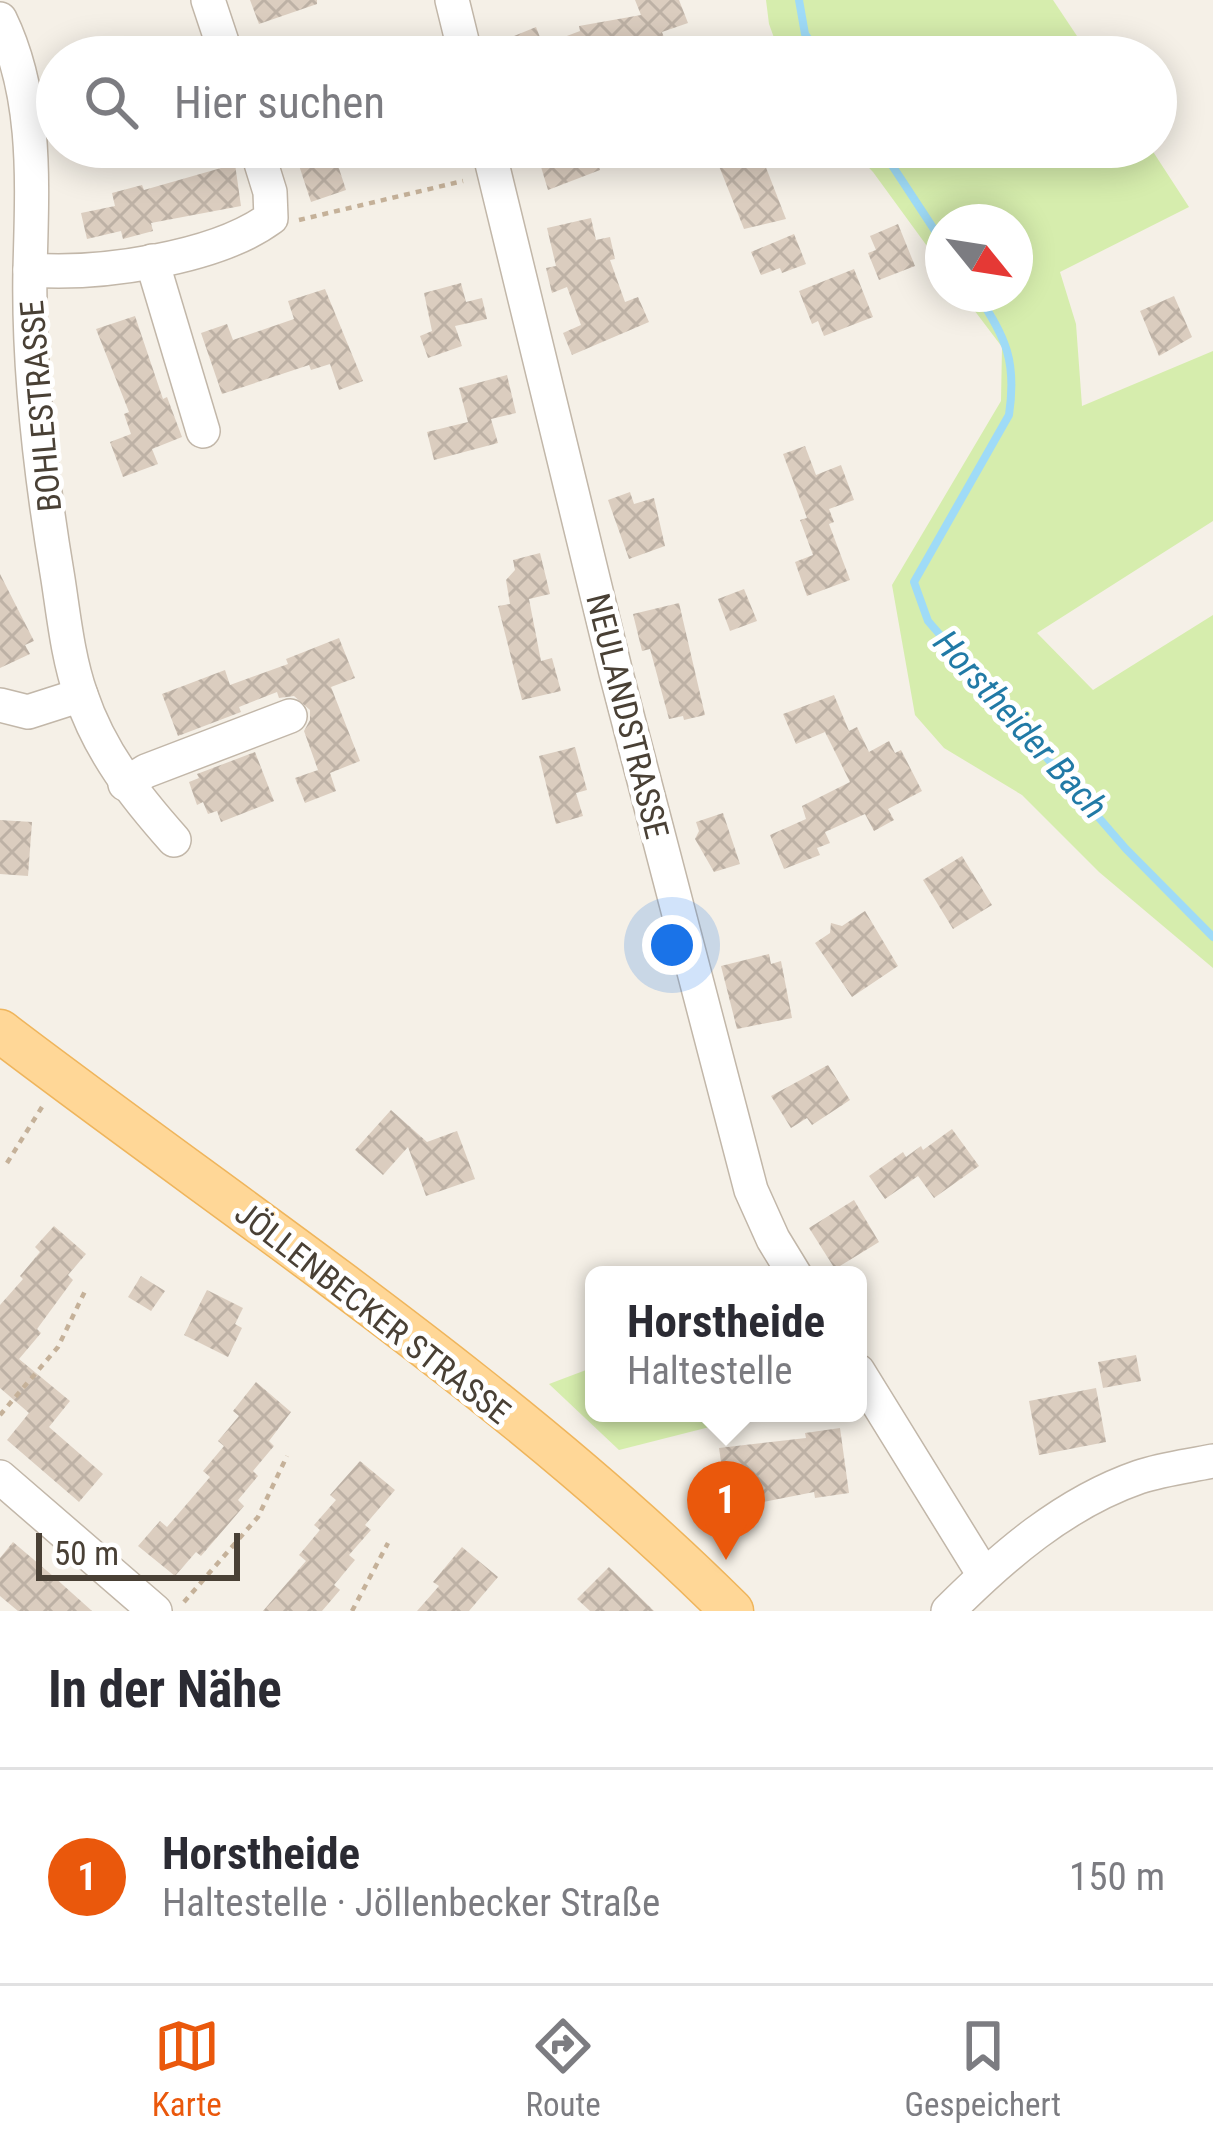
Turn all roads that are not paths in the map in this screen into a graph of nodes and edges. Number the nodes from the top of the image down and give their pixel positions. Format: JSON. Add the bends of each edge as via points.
{"nodes":[{"id":1,"x":208,"y":0,"type":"edge"},
{"id":2,"x":452,"y":0,"type":"edge"},
{"id":3,"x":0,"y":19,"type":"edge"},
{"id":4,"x":220,"y":36,"type":"edge"},
{"id":5,"x":461,"y":36,"type":"edge"},
{"id":6,"x":263,"y":168,"type":"edge"},
{"id":7,"x":493,"y":168,"type":"edge"},
{"id":8,"x":152,"y":261,"type":"junction"},
{"id":9,"x":30,"y":270,"type":"junction"},
{"id":10,"x":203,"y":431,"type":"dead end"},
{"id":11,"x":80,"y":695,"type":"junction"},
{"id":12,"x":0,"y":706,"type":"edge"},
{"id":13,"x":290,"y":716,"type":"dead end"},
{"id":14,"x":124,"y":784,"type":"junction"},
{"id":15,"x":174,"y":840,"type":"dead end"},
{"id":16,"x":0,"y":1031,"type":"edge"},
{"id":17,"x":789,"y":1266,"type":"edge"},
{"id":18,"x":867,"y":1386,"type":"edge"},
{"id":19,"x":1213,"y":1461,"type":"edge"},
{"id":20,"x":0,"y":1477,"type":"edge"},
{"id":21,"x":984,"y":1575,"type":"junction"},
{"id":22,"x":155,"y":1611,"type":"edge"},
{"id":23,"x":732,"y":1611,"type":"edge"},
{"id":24,"x":948,"y":1611,"type":"edge"}],
"edges":[{"from":1,"to":4,"type":"street"},
{"from":2,"to":5,"type":"street"},
{"from":3,"to":9,"type":"street","name":"BOHLESTRASSE","via":[[27,106]]},
{"from":6,"to":8,"type":"street","via":[[271,218],[247,235]]},
{"from":7,"to":17,"type":"street","name":"NEULANDSTRASSE","via":[[745,1168]]},
{"from":8,"to":9,"type":"street","via":[[73,273]]},
{"from":8,"to":10,"type":"street"},
{"from":9,"to":11,"type":"street","name":"BOHLESTRASSE","via":[[37,424]]},
{"from":11,"to":12,"type":"street","via":[[28,712]]},
{"from":11,"to":14,"type":"street","name":"BOHLESTRASSE"},
{"from":13,"to":14,"type":"street"},
{"from":14,"to":15,"type":"street","name":"BOHLESTRASSE"},
{"from":16,"to":23,"type":"main road","name":"JÖLLENBECKER STRASSE","via":[[453,1371]]},
{"from":18,"to":21,"type":"street"},
{"from":19,"to":21,"type":"street","via":[[1139,1477],[1083,1504]]},
{"from":20,"to":22,"type":"street"},
{"from":21,"to":24,"type":"street"}]}
